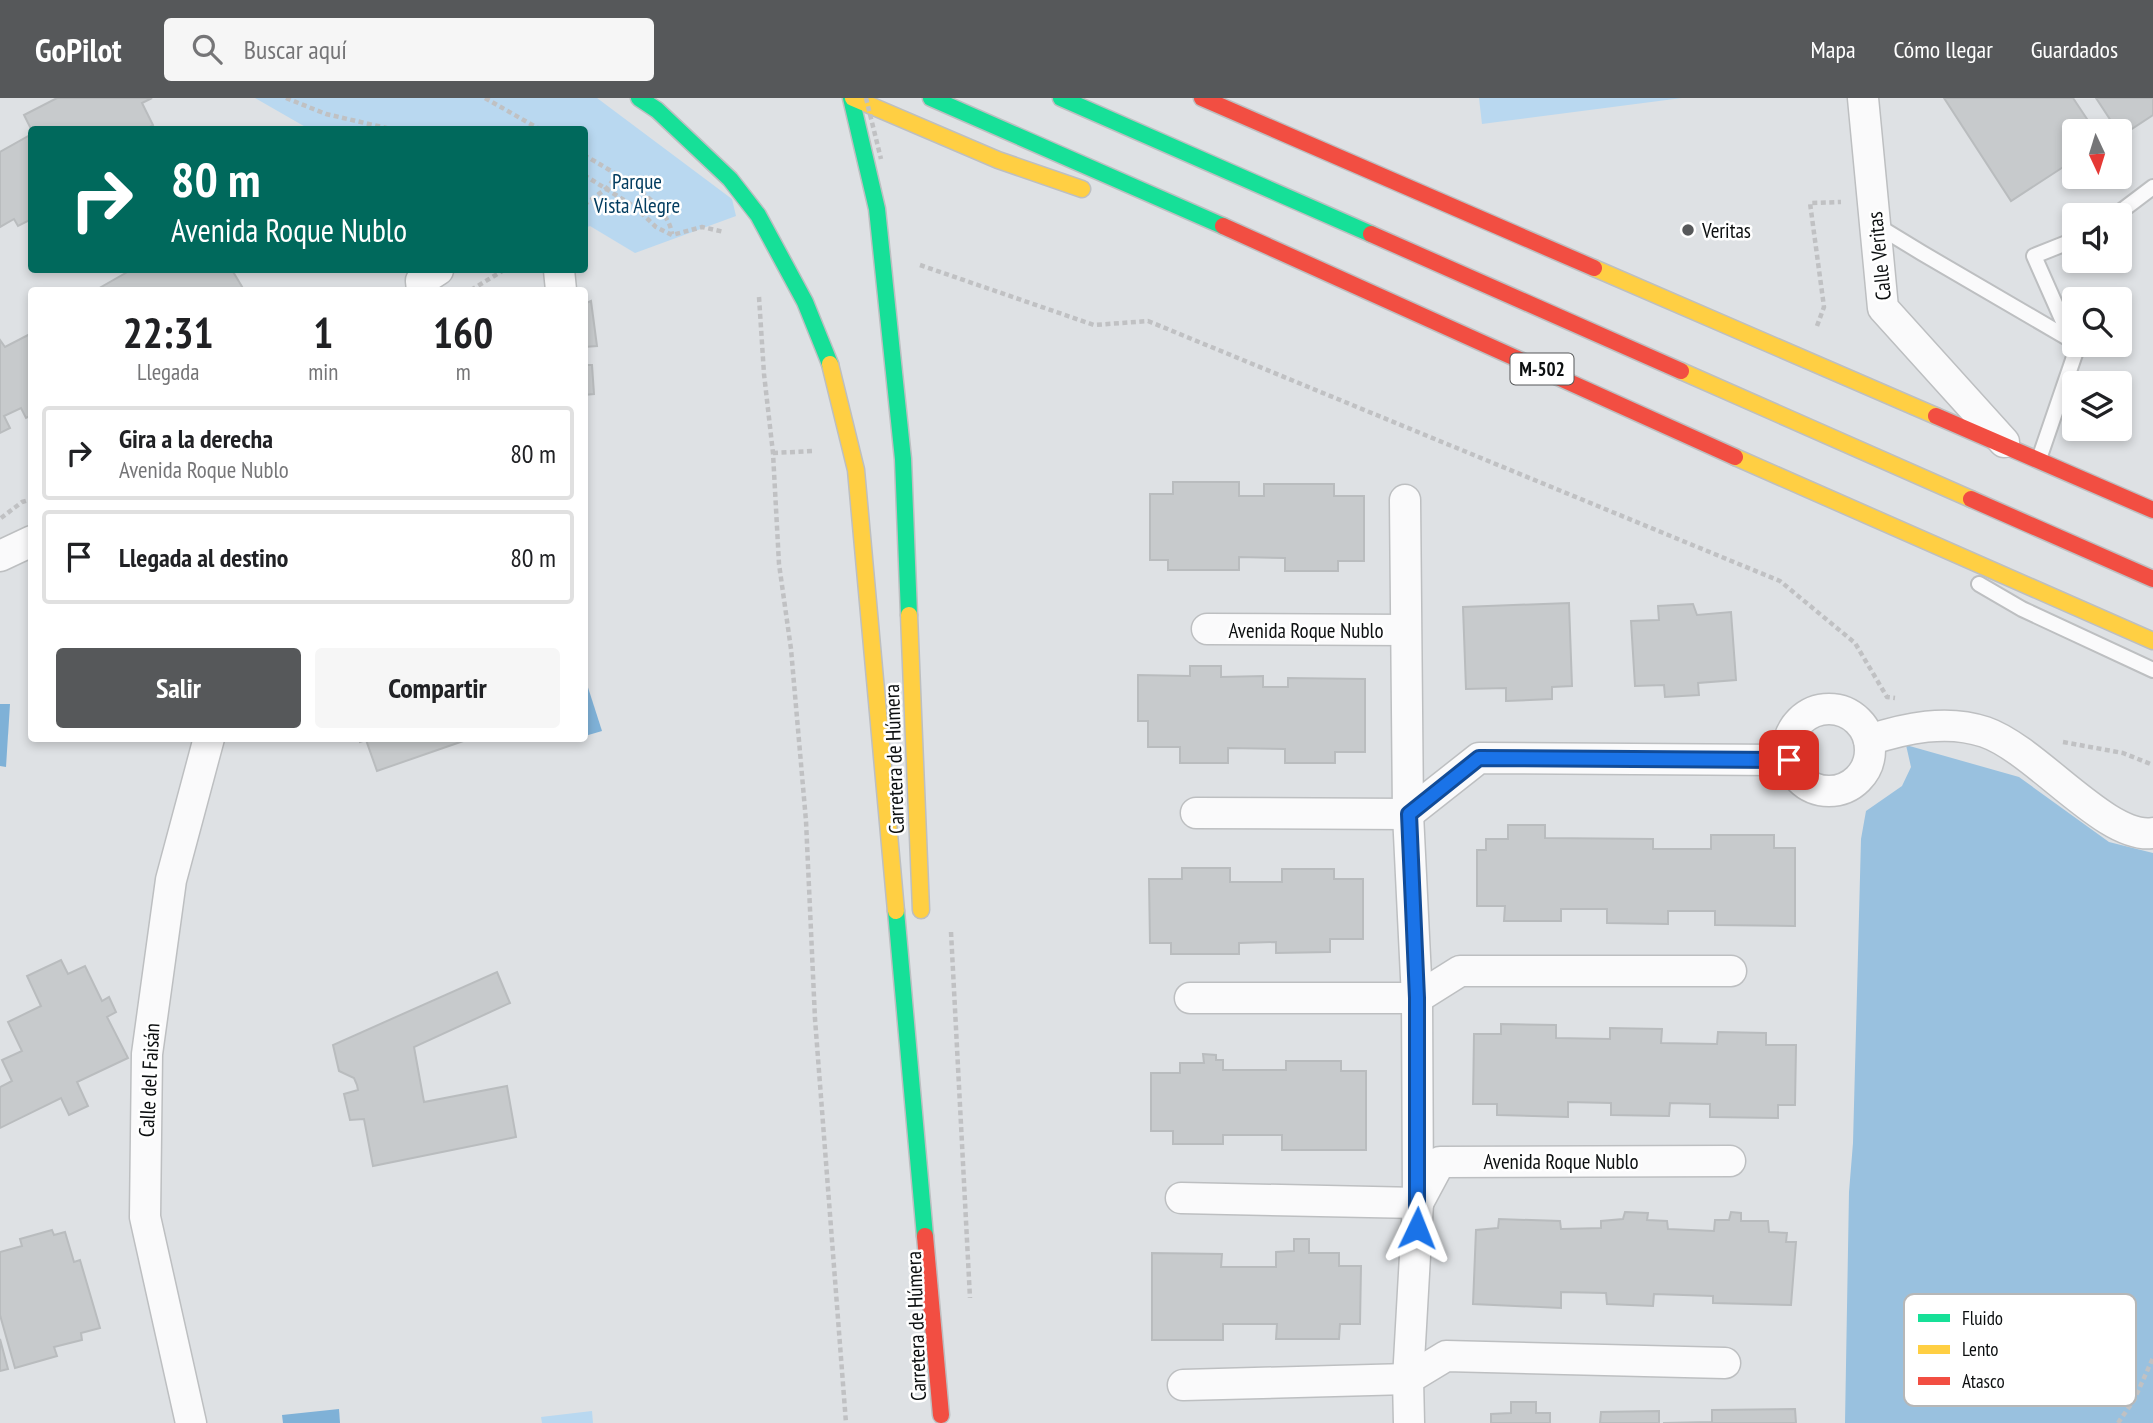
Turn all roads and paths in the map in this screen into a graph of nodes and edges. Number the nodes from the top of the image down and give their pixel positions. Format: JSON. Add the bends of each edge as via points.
{"nodes":[{"id":1,"x":286,"y":98,"type":"edge"},
{"id":2,"x":485,"y":98,"type":"edge"},
{"id":3,"x":639,"y":98,"type":"edge"},
{"id":4,"x":852,"y":98,"type":"edge"},
{"id":5,"x":866,"y":98,"type":"edge"},
{"id":6,"x":931,"y":98,"type":"edge"},
{"id":7,"x":1061,"y":98,"type":"edge"},
{"id":8,"x":1202,"y":98,"type":"edge"},
{"id":9,"x":1863,"y":98,"type":"edge"},
{"id":10,"x":378,"y":126,"type":"edge"},
{"id":11,"x":534,"y":126,"type":"edge"},
{"id":12,"x":588,"y":157,"type":"edge"},
{"id":13,"x":881,"y":159,"type":"dead end"},
{"id":14,"x":618,"y":174,"type":"junction"},
{"id":15,"x":588,"y":177,"type":"edge"},
{"id":16,"x":2153,"y":187,"type":"edge"},
{"id":17,"x":607,"y":188,"type":"junction"},
{"id":18,"x":1101,"y":195,"type":"dead end"},
{"id":19,"x":588,"y":202,"type":"edge"},
{"id":20,"x":2132,"y":203,"type":"edge"},
{"id":21,"x":1153,"y":212,"type":"dead end"},
{"id":22,"x":1875,"y":224,"type":"junction"},
{"id":23,"x":672,"y":235,"type":"junction"},
{"id":24,"x":735,"y":235,"type":"dead end"},
{"id":25,"x":2062,"y":245,"type":"edge"},
{"id":26,"x":912,"y":262,"type":"dead end"},
{"id":27,"x":1320,"y":268,"type":"junction"},
{"id":28,"x":433,"y":273,"type":"edge"},
{"id":29,"x":499,"y":273,"type":"edge"},
{"id":30,"x":422,"y":287,"type":"edge"},
{"id":31,"x":476,"y":287,"type":"edge"},
{"id":32,"x":759,"y":290,"type":"dead end"},
{"id":33,"x":2062,"y":320,"type":"edge"},
{"id":34,"x":2062,"y":335,"type":"edge"},
{"id":35,"x":2074,"y":357,"type":"edge"},
{"id":36,"x":2011,"y":450,"type":"junction"},
{"id":37,"x":2038,"y":460,"type":"junction"},
{"id":38,"x":28,"y":500,"type":"edge"},
{"id":39,"x":1405,"y":500,"type":"dead end"},
{"id":40,"x":2153,"y":510,"type":"edge"},
{"id":41,"x":1857,"y":512,"type":"junction"},
{"id":42,"x":0,"y":518,"type":"edge"},
{"id":43,"x":28,"y":543,"type":"edge"},
{"id":44,"x":0,"y":556,"type":"edge"},
{"id":45,"x":2153,"y":579,"type":"edge"},
{"id":46,"x":1780,"y":581,"type":"dead end"},
{"id":47,"x":1207,"y":629,"type":"dead end"},
{"id":48,"x":1405,"y":630,"type":"junction"},
{"id":49,"x":2153,"y":641,"type":"edge"},
{"id":50,"x":2153,"y":670,"type":"edge"},
{"id":51,"x":1869,"y":740,"type":"junction"},
{"id":52,"x":208,"y":742,"type":"edge"},
{"id":53,"x":1789,"y":760,"type":"junction"},
{"id":54,"x":1196,"y":813,"type":"dead end"},
{"id":55,"x":1409,"y":814,"type":"junction"},
{"id":56,"x":2153,"y":833,"type":"edge"},
{"id":57,"x":922,"y":930,"type":"dead end"},
{"id":58,"x":1731,"y":971,"type":"dead end"},
{"id":59,"x":1190,"y":998,"type":"dead end"},
{"id":60,"x":1417,"y":998,"type":"junction"},
{"id":61,"x":928,"y":1096,"type":"dead end"},
{"id":62,"x":1730,"y":1161,"type":"dead end"},
{"id":63,"x":1181,"y":1198,"type":"dead end"},
{"id":64,"x":1418,"y":1203,"type":"junction"},
{"id":65,"x":2153,"y":1358,"type":"edge"},
{"id":66,"x":1725,"y":1363,"type":"dead end"},
{"id":67,"x":1408,"y":1379,"type":"junction"},
{"id":68,"x":1184,"y":1385,"type":"dead end"},
{"id":69,"x":2136,"y":1396,"type":"edge"},
{"id":70,"x":2130,"y":1406,"type":"edge"},
{"id":71,"x":941,"y":1419,"type":"edge"},
{"id":72,"x":191,"y":1423,"type":"edge"},
{"id":73,"x":846,"y":1423,"type":"edge"},
{"id":74,"x":1409,"y":1423,"type":"edge"},
{"id":75,"x":2118,"y":1423,"type":"edge"}],
"edges":[{"from":1,"to":10,"type":"path","via":[[326,114]]},
{"from":2,"to":11,"type":"path"},
{"from":3,"to":71,"type":"main road","via":[[730,179],[758,215],[805,302],[830,363],[856,470]]},
{"from":4,"to":18,"type":"main road","via":[[998,160]]},
{"from":4,"to":57,"type":"main road","name":"Carretera de Húmera","via":[[877,209],[904,459]]},
{"from":5,"to":13,"type":"path","bridge":true},
{"from":6,"to":27,"type":"main road","number":"M-502"},
{"from":7,"to":45,"type":"main road","number":"M-502"},
{"from":8,"to":36,"type":"main road"},
{"from":9,"to":22,"type":"street","name":"Calle Veritas"},
{"from":12,"to":14,"type":"path"},
{"from":14,"to":17,"type":"path"},
{"from":14,"to":23,"type":"path","via":[[647,195]]},
{"from":15,"to":17,"type":"path"},
{"from":16,"to":20,"type":"lane"},
{"from":17,"to":19,"type":"path"},
{"from":17,"to":23,"type":"path"},
{"from":21,"to":27,"type":"main road","number":"M-502"},
{"from":22,"to":34,"type":"lane"},
{"from":22,"to":36,"type":"street","name":"Calle Veritas","via":[[1883,308]]},
{"from":23,"to":24,"type":"path","via":[[702,227]]},
{"from":25,"to":33,"type":"lane","via":[[2034,256]]},
{"from":26,"to":46,"type":"path","via":[[1094,325],[1148,321]]},
{"from":27,"to":41,"type":"main road","number":"M-502"},
{"from":28,"to":30,"type":"street","via":[[421,281]]},
{"from":29,"to":31,"type":"path"},
{"from":32,"to":73,"type":"path","via":[[779,564],[806,821],[815,1019]]},
{"from":35,"to":37,"type":"lane"},
{"from":36,"to":37,"type":"main road"},
{"from":37,"to":40,"type":"main road"},
{"from":38,"to":42,"type":"path"},
{"from":39,"to":48,"type":"street","name":"Avenida Roque Nublo"},
{"from":41,"to":49,"type":"main road","number":"M-502"},
{"from":41,"to":50,"type":"lane","via":[[2022,609]]},
{"from":43,"to":44,"type":"street"},
{"from":47,"to":48,"type":"street","name":"Avenida Roque Nublo"},
{"from":48,"to":55,"type":"street","name":"Avenida Roque Nublo"},
{"from":51,"to":53,"type":"street","via":[[1866,767],[1848,786],[1835,790],[1806,784]]},
{"from":51,"to":53,"type":"street","via":[[1863,727],[1847,713],[1826,708],[1800,719],[1787,746]]},
{"from":51,"to":56,"type":"street","via":[[1922,726],[1985,732],[2028,757],[2103,817],[2124,829]]},
{"from":52,"to":72,"type":"street","name":"Calle del Faisán","via":[[171,880],[147,1054],[145,1217]]},
{"from":53,"to":55,"type":"street","via":[[1479,758]]},
{"from":54,"to":55,"type":"street"},
{"from":55,"to":60,"type":"street","name":"Avenida Roque Nublo"},
{"from":58,"to":60,"type":"street","via":[[1460,971]]},
{"from":59,"to":60,"type":"street"},
{"from":60,"to":64,"type":"street","name":"Avenida Roque Nublo"},
{"from":61,"to":71,"type":"main road","name":"Carretera de Húmera"},
{"from":62,"to":64,"type":"street","name":"Avenida Roque Nublo","via":[[1440,1162]]},
{"from":63,"to":64,"type":"street"},
{"from":64,"to":67,"type":"street","name":"Avenida Roque Nublo"},
{"from":65,"to":69,"type":"path"},
{"from":66,"to":67,"type":"street","via":[[1446,1356]]},
{"from":67,"to":68,"type":"street"},
{"from":67,"to":74,"type":"street","name":"Avenida Roque Nublo"},
{"from":70,"to":75,"type":"path"}]}
